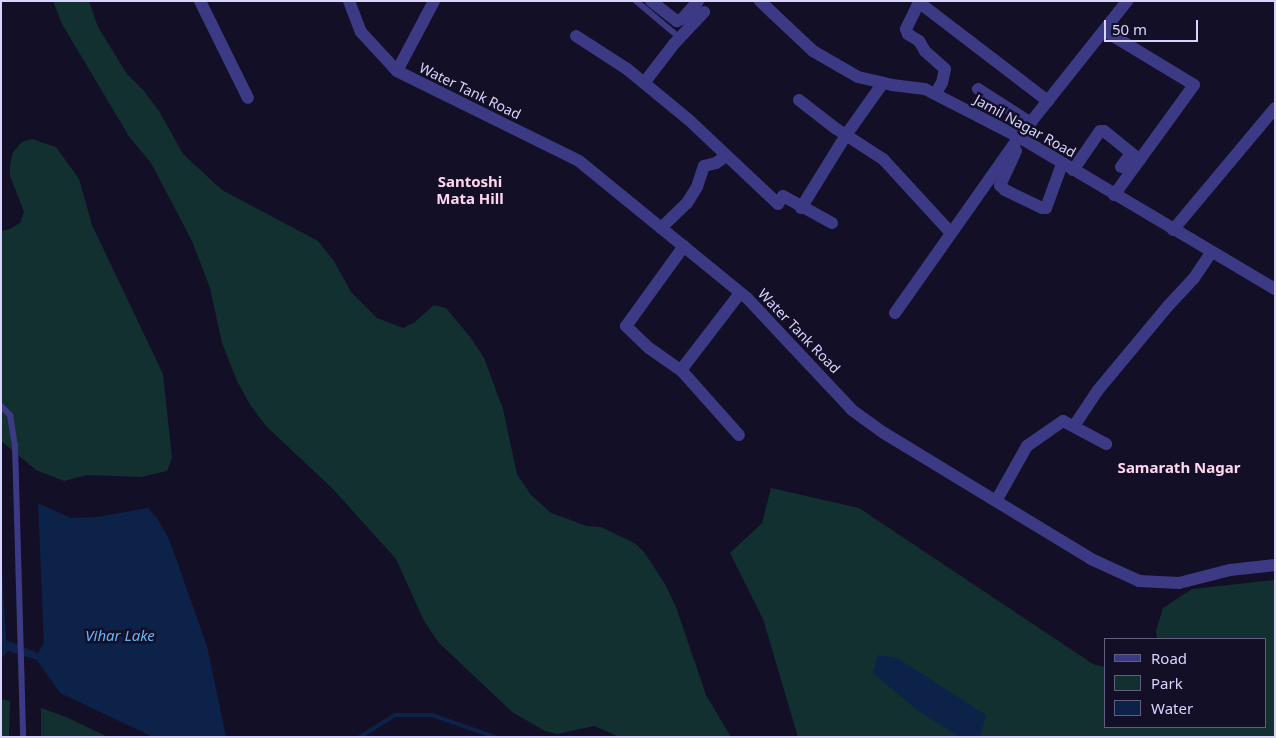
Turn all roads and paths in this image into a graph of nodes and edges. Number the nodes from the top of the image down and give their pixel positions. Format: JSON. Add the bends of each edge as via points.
{"nodes":[{"id":1,"x":200,"y":1,"type":"edge"},
{"id":2,"x":349,"y":1,"type":"edge"},
{"id":3,"x":434,"y":1,"type":"edge"},
{"id":4,"x":636,"y":1,"type":"edge"},
{"id":5,"x":651,"y":1,"type":"edge"},
{"id":6,"x":760,"y":1,"type":"edge"},
{"id":7,"x":1128,"y":1,"type":"edge"},
{"id":8,"x":931,"y":4,"type":"dead end"},
{"id":9,"x":701,"y":6,"type":"edge"},
{"id":10,"x":1105,"y":31,"type":"junction"},
{"id":11,"x":576,"y":36,"type":"dead end"},
{"id":12,"x":680,"y":38,"type":"junction"},
{"id":13,"x":397,"y":71,"type":"junction"},
{"id":14,"x":644,"y":83,"type":"junction"},
{"id":15,"x":882,"y":83,"type":"junction"},
{"id":16,"x":978,"y":89,"type":"dead end"},
{"id":17,"x":935,"y":94,"type":"junction"},
{"id":18,"x":248,"y":98,"type":"dead end"},
{"id":19,"x":1051,"y":99,"type":"junction"},
{"id":20,"x":799,"y":100,"type":"dead end"},
{"id":21,"x":1275,"y":108,"type":"edge"},
{"id":22,"x":1031,"y":123,"type":"junction"},
{"id":23,"x":846,"y":135,"type":"junction"},
{"id":24,"x":1020,"y":138,"type":"junction"},
{"id":25,"x":726,"y":156,"type":"junction"},
{"id":26,"x":1135,"y":156,"type":"junction"},
{"id":27,"x":1067,"y":167,"type":"junction"},
{"id":28,"x":1121,"y":167,"type":"dead end"},
{"id":29,"x":1114,"y":195,"type":"junction"},
{"id":30,"x":801,"y":208,"type":"junction"},
{"id":31,"x":832,"y":223,"type":"dead end"},
{"id":32,"x":661,"y":228,"type":"junction"},
{"id":33,"x":1173,"y":230,"type":"junction"},
{"id":34,"x":951,"y":233,"type":"junction"},
{"id":35,"x":684,"y":246,"type":"junction"},
{"id":36,"x":1211,"y":253,"type":"junction"},
{"id":37,"x":1275,"y":289,"type":"edge"},
{"id":38,"x":740,"y":293,"type":"junction"},
{"id":39,"x":895,"y":313,"type":"dead end"},
{"id":40,"x":681,"y":370,"type":"junction"},
{"id":41,"x":1,"y":406,"type":"edge"},
{"id":42,"x":1074,"y":426,"type":"junction"},
{"id":43,"x":739,"y":435,"type":"dead end"},
{"id":44,"x":1106,"y":444,"type":"dead end"},
{"id":45,"x":996,"y":501,"type":"junction"},
{"id":46,"x":1275,"y":565,"type":"edge"},
{"id":47,"x":23,"y":737,"type":"edge"}],
"edges":[{"from":1,"to":18,"type":"street"},
{"from":2,"to":13,"type":"street","name":"Water Tank Road","via":[[361,32]]},
{"from":3,"to":13,"type":"street"},
{"from":4,"to":12,"type":"lane"},
{"from":5,"to":9,"type":"street","via":[[677,21]]},
{"from":6,"to":15,"type":"street","name":"Jamil Nagar Road","via":[[813,51],[858,77]]},
{"from":7,"to":10,"type":"street"},
{"from":8,"to":19,"type":"street"},
{"from":9,"to":12,"type":"street"},
{"from":10,"to":19,"type":"street"},
{"from":10,"to":26,"type":"street","via":[[1194,85]]},
{"from":11,"to":14,"type":"street"},
{"from":12,"to":14,"type":"street"},
{"from":13,"to":32,"type":"street","name":"Water Tank Road","via":[[578,161]]},
{"from":14,"to":25,"type":"street"},
{"from":15,"to":17,"type":"street","name":"Jamil Nagar Road","via":[[925,89]]},
{"from":15,"to":23,"type":"street"},
{"from":16,"to":22,"type":"street"},
{"from":17,"to":19,"type":"street","via":[[945,69],[906,29],[921,4]]},
{"from":17,"to":24,"type":"street","name":"Jamil Nagar Road"},
{"from":19,"to":22,"type":"street"},
{"from":20,"to":23,"type":"street"},
{"from":21,"to":33,"type":"street"},
{"from":22,"to":24,"type":"street"},
{"from":23,"to":30,"type":"street"},
{"from":23,"to":34,"type":"street","via":[[883,159]]},
{"from":24,"to":27,"type":"street","name":"Jamil Nagar Road"},
{"from":24,"to":27,"type":"street","via":[[1000,185],[1005,190],[1046,208]]},
{"from":24,"to":34,"type":"street"},
{"from":25,"to":30,"type":"street","via":[[778,204],[783,196]]},
{"from":25,"to":32,"type":"street","via":[[704,166],[687,203]]},
{"from":26,"to":27,"type":"street","via":[[1104,131]]},
{"from":26,"to":28,"type":"street"},
{"from":26,"to":29,"type":"street"},
{"from":27,"to":29,"type":"street","name":"Jamil Nagar Road"},
{"from":29,"to":33,"type":"street","name":"Jamil Nagar Road"},
{"from":30,"to":31,"type":"street"},
{"from":32,"to":35,"type":"street","name":"Water Tank Road"},
{"from":33,"to":36,"type":"street","name":"Jamil Nagar Road"},
{"from":34,"to":39,"type":"street"},
{"from":35,"to":38,"type":"street","name":"Water Tank Road"},
{"from":35,"to":40,"type":"street","via":[[626,326],[649,348]]},
{"from":36,"to":37,"type":"street","name":"Jamil Nagar Road"},
{"from":36,"to":42,"type":"street","via":[[1194,278],[1098,390]]},
{"from":38,"to":40,"type":"street"},
{"from":38,"to":45,"type":"street","name":"Water Tank Road","via":[[852,410]]},
{"from":40,"to":43,"type":"street"},
{"from":41,"to":47,"type":"lane","via":[[10,415],[15,445]]},
{"from":42,"to":44,"type":"street"},
{"from":42,"to":45,"type":"street","via":[[1063,420],[1027,446]]},
{"from":45,"to":46,"type":"street","name":"Water Tank Road","via":[[1091,559],[1139,581],[1179,583],[1230,570]]}]}
